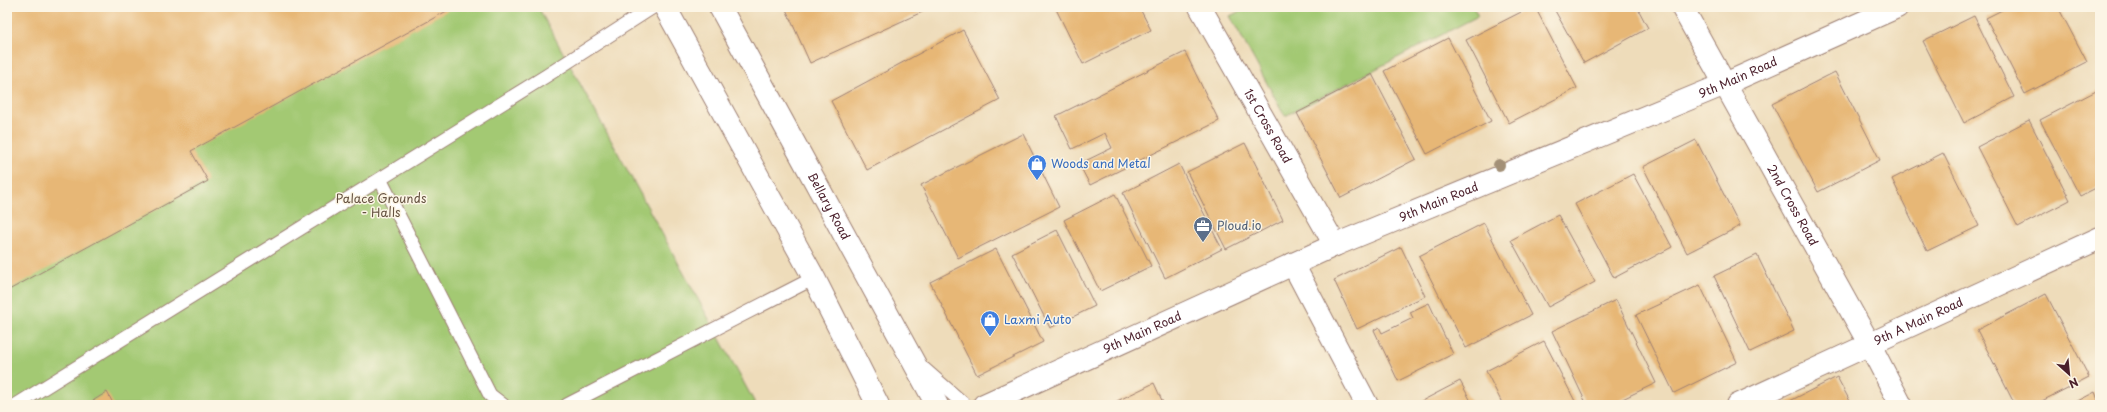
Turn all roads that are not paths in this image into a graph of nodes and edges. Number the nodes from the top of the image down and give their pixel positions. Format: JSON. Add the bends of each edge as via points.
{"nodes":[{"id":1,"x":653,"y":7,"type":"edge"},
{"id":2,"x":665,"y":7,"type":"edge"},
{"id":3,"x":720,"y":7,"type":"edge"},
{"id":4,"x":1200,"y":7,"type":"edge"},
{"id":5,"x":1682,"y":7,"type":"edge"},
{"id":6,"x":1896,"y":7,"type":"edge"},
{"id":7,"x":1725,"y":84,"type":"junction"},
{"id":8,"x":380,"y":179,"type":"junction"},
{"id":9,"x":2100,"y":238,"type":"edge"},
{"id":10,"x":1335,"y":245,"type":"junction"},
{"id":11,"x":1293,"y":264,"type":"junction"},
{"id":12,"x":814,"y":278,"type":"junction"},
{"id":13,"x":1870,"y":345,"type":"junction"},
{"id":14,"x":915,"y":361,"type":"junction"},
{"id":15,"x":16,"y":405,"type":"edge"},
{"id":16,"x":503,"y":405,"type":"edge"},
{"id":17,"x":567,"y":405,"type":"edge"},
{"id":18,"x":877,"y":405,"type":"edge"},
{"id":19,"x":937,"y":405,"type":"edge"},
{"id":20,"x":965,"y":405,"type":"edge"},
{"id":21,"x":984,"y":405,"type":"edge"},
{"id":22,"x":1367,"y":405,"type":"edge"},
{"id":23,"x":1738,"y":405,"type":"edge"},
{"id":24,"x":1901,"y":405,"type":"edge"}],
"edges":[{"from":1,"to":8,"type":"lane"},
{"from":2,"to":12,"type":"street"},
{"from":3,"to":14,"type":"street","name":"Bellary Road"},
{"from":4,"to":10,"type":"street","name":"1st Cross Road"},
{"from":5,"to":7,"type":"street","name":"2nd Cross Road"},
{"from":6,"to":7,"type":"street","name":"9th Main Road"},
{"from":7,"to":10,"type":"street","name":"9th Main Road"},
{"from":7,"to":13,"type":"street","name":"2nd Cross Road"},
{"from":8,"to":15,"type":"lane"},
{"from":8,"to":16,"type":"lane","via":[[490,395]]},
{"from":9,"to":13,"type":"street","name":"9th A Main Road"},
{"from":10,"to":11,"type":"street","name":"9th Main Road"},
{"from":11,"to":21,"type":"street","name":"9th Main Road"},
{"from":11,"to":22,"type":"street"},
{"from":12,"to":17,"type":"lane"},
{"from":12,"to":18,"type":"street"},
{"from":13,"to":23,"type":"street","name":"9th A Main Road"},
{"from":13,"to":24,"type":"street","name":"2nd Cross Road"},
{"from":14,"to":19,"type":"street","name":"Bellary Road"},
{"from":14,"to":20,"type":"lane"}]}
